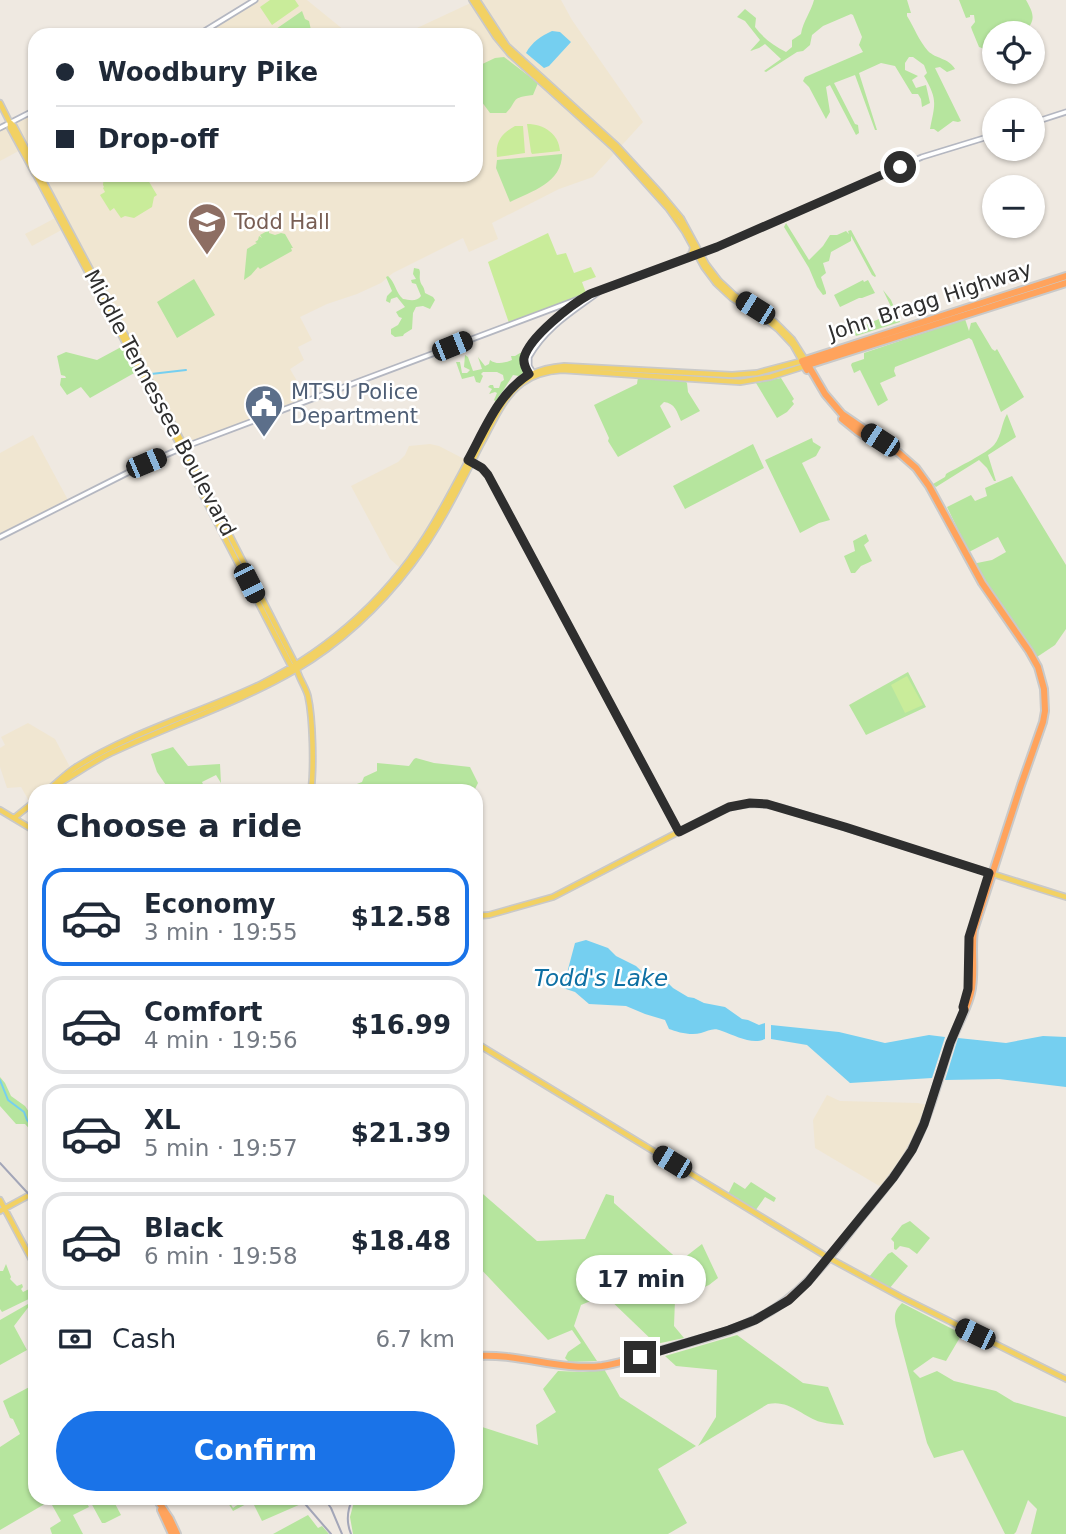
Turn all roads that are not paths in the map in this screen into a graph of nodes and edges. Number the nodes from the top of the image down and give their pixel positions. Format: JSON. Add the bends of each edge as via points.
{"nodes":[{"id":1,"x":255,"y":0,"type":"edge"},
{"id":2,"x":474,"y":0,"type":"edge"},
{"id":3,"x":209,"y":28,"type":"edge"},
{"id":4,"x":0,"y":103,"type":"edge"},
{"id":5,"x":1066,"y":112,"type":"edge"},
{"id":6,"x":28,"y":114,"type":"edge"},
{"id":7,"x":1045,"y":119,"type":"edge"},
{"id":8,"x":10,"y":123,"type":"junction"},
{"id":9,"x":0,"y":128,"type":"edge"},
{"id":10,"x":982,"y":139,"type":"edge"},
{"id":11,"x":28,"y":153,"type":"edge"},
{"id":12,"x":28,"y":159,"type":"edge"},
{"id":13,"x":41,"y":182,"type":"edge"},
{"id":14,"x":692,"y":246,"type":"junction"},
{"id":15,"x":699,"y":254,"type":"junction"},
{"id":16,"x":688,"y":258,"type":"junction"},
{"id":17,"x":1066,"y":276,"type":"edge"},
{"id":18,"x":1066,"y":283,"type":"edge"},
{"id":19,"x":600,"y":291,"type":"junction"},
{"id":20,"x":586,"y":296,"type":"junction"},
{"id":21,"x":1007,"y":299,"type":"junction"},
{"id":22,"x":567,"y":303,"type":"junction"},
{"id":23,"x":578,"y":304,"type":"junction"},
{"id":24,"x":805,"y":363,"type":"junction"},
{"id":25,"x":532,"y":375,"type":"junction"},
{"id":26,"x":183,"y":448,"type":"junction"},
{"id":27,"x":470,"y":461,"type":"junction"},
{"id":28,"x":0,"y":537,"type":"edge"},
{"id":29,"x":294,"y":667,"type":"junction"},
{"id":30,"x":55,"y":784,"type":"edge"},
{"id":31,"x":312,"y":784,"type":"edge"},
{"id":32,"x":28,"y":807,"type":"edge"},
{"id":33,"x":0,"y":810,"type":"edge"},
{"id":34,"x":14,"y":818,"type":"junction"},
{"id":35,"x":28,"y":827,"type":"edge"},
{"id":36,"x":679,"y":832,"type":"junction"},
{"id":37,"x":990,"y":873,"type":"junction"},
{"id":38,"x":1066,"y":897,"type":"edge"},
{"id":39,"x":483,"y":915,"type":"edge"},
{"id":40,"x":483,"y":1046,"type":"edge"},
{"id":41,"x":28,"y":1196,"type":"edge"},
{"id":42,"x":0,"y":1200,"type":"edge"},
{"id":43,"x":2,"y":1209,"type":"edge"},
{"id":44,"x":28,"y":1254,"type":"edge"},
{"id":45,"x":829,"y":1258,"type":"junction"},
{"id":46,"x":483,"y":1356,"type":"edge"},
{"id":47,"x":1066,"y":1379,"type":"edge"},
{"id":48,"x":159,"y":1505,"type":"edge"},
{"id":49,"x":161,"y":1505,"type":"edge"},
{"id":50,"x":172,"y":1534,"type":"edge"},
{"id":51,"x":177,"y":1534,"type":"edge"}],
"edges":[{"from":1,"to":3,"type":"street"},
{"from":2,"to":14,"type":"main road","via":[[506,50],[614,148],[668,208]]},
{"from":2,"to":15,"type":"main road","via":[[507,46],[617,146],[661,194],[681,219]]},
{"from":4,"to":8,"type":"main road","name":"Middle Tennessee Boulevard"},
{"from":5,"to":7,"type":"street"},
{"from":6,"to":8,"type":"street"},
{"from":8,"to":9,"type":"street"},
{"from":8,"to":11,"type":"main road","name":"Middle Tennessee Boulevard"},
{"from":8,"to":12,"type":"main road","name":"Middle Tennessee Boulevard"},
{"from":10,"to":15,"type":"street","via":[[922,158]]},
{"from":13,"to":26,"type":"main road","name":"Middle Tennessee Boulevard"},
{"from":14,"to":15,"type":"main road"},
{"from":14,"to":16,"type":"main road"},
{"from":15,"to":16,"type":"street"},
{"from":15,"to":24,"type":"main road","via":[[723,291],[778,329]]},
{"from":16,"to":19,"type":"street"},
{"from":17,"to":21,"type":"highway","name":"John Bragg Highway"},
{"from":18,"to":21,"type":"highway","name":"John Bragg Highway"},
{"from":19,"to":20,"type":"street"},
{"from":19,"to":23,"type":"street"},
{"from":20,"to":22,"type":"street"},
{"from":20,"to":23,"type":"street"},
{"from":21,"to":24,"type":"highway","name":"John Bragg Highway"},
{"from":22,"to":23,"type":"street"},
{"from":22,"to":26,"type":"street"},
{"from":23,"to":25,"type":"street","via":[[551,323],[526,354],[524,363]]},
{"from":24,"to":25,"type":"main road","via":[[732,375],[564,366]]},
{"from":24,"to":37,"type":"highway","via":[[839,417],[916,474],[972,574],[1035,670],[1042,706],[1038,727]]},
{"from":25,"to":27,"type":"main road","via":[[503,397]]},
{"from":26,"to":28,"type":"street"},
{"from":26,"to":29,"type":"main road","name":"Middle Tennessee Boulevard"},
{"from":27,"to":29,"type":"main road","via":[[428,541],[395,585],[346,634]]},
{"from":27,"to":36,"type":"street","via":[[488,475]]},
{"from":29,"to":30,"type":"main road","via":[[110,749]]},
{"from":29,"to":31,"type":"main road","name":"Middle Tennessee Boulevard","via":[[306,689],[310,712]]},
{"from":32,"to":34,"type":"main road"},
{"from":33,"to":34,"type":"main road"},
{"from":34,"to":35,"type":"main road"},
{"from":36,"to":37,"type":"main road","via":[[729,807],[767,804]]},
{"from":36,"to":39,"type":"main road","via":[[550,898]]},
{"from":37,"to":38,"type":"main road"},
{"from":37,"to":45,"type":"highway","via":[[969,937],[964,1010],[924,1124],[895,1175]]},
{"from":40,"to":45,"type":"main road"},
{"from":41,"to":43,"type":"main road"},
{"from":42,"to":43,"type":"main road"},
{"from":43,"to":44,"type":"main road"},
{"from":45,"to":46,"type":"highway","via":[[800,1290],[766,1314],[660,1351],[589,1367]]},
{"from":45,"to":47,"type":"main road"},
{"from":48,"to":50,"type":"highway"},
{"from":49,"to":51,"type":"highway"}]}
